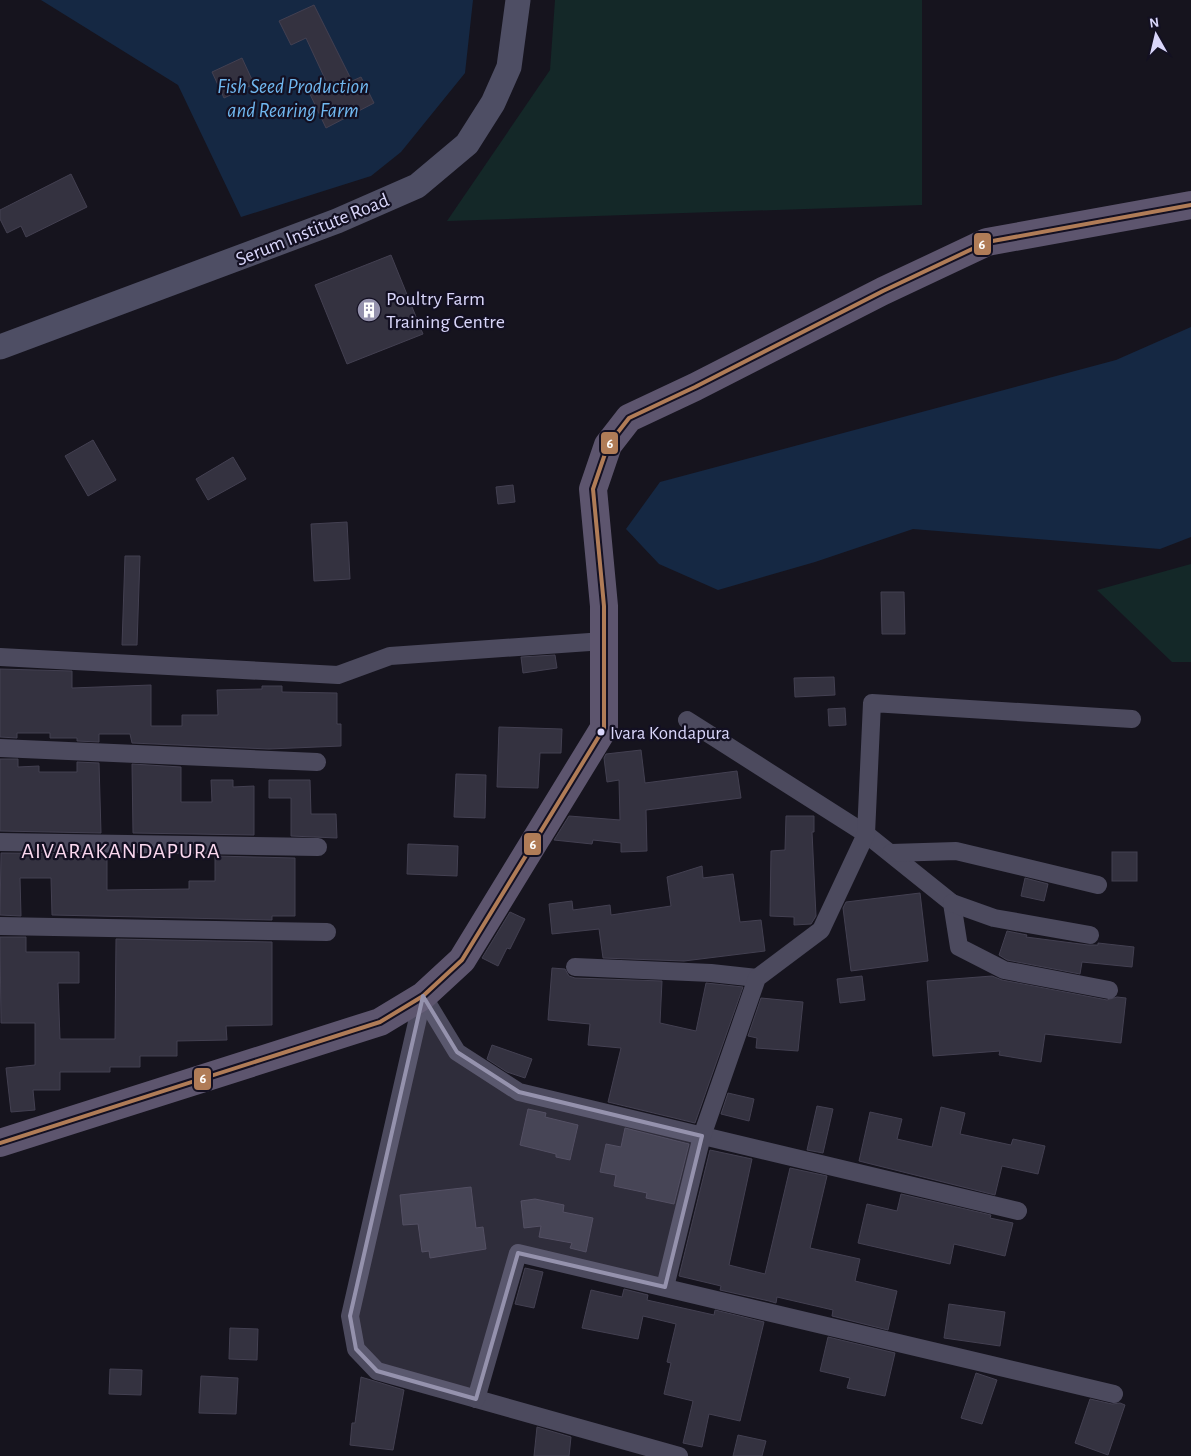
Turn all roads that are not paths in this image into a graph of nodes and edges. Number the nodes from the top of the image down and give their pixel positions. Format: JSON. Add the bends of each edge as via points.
{"nodes":[{"id":1,"x":518,"y":0,"type":"edge"},
{"id":2,"x":1191,"y":205,"type":"edge"},
{"id":3,"x":0,"y":347,"type":"edge"},
{"id":4,"x":604,"y":641,"type":"junction"},
{"id":5,"x":0,"y":658,"type":"edge"},
{"id":6,"x":1132,"y":719,"type":"dead end"},
{"id":7,"x":687,"y":720,"type":"dead end"},
{"id":8,"x":0,"y":748,"type":"edge"},
{"id":9,"x":317,"y":762,"type":"dead end"},
{"id":10,"x":866,"y":834,"type":"junction"},
{"id":11,"x":0,"y":842,"type":"edge"},
{"id":12,"x":318,"y":847,"type":"dead end"},
{"id":13,"x":891,"y":853,"type":"junction"},
{"id":14,"x":1098,"y":885,"type":"dead end"},
{"id":15,"x":952,"y":903,"type":"junction"},
{"id":16,"x":0,"y":926,"type":"edge"},
{"id":17,"x":327,"y":932,"type":"dead end"},
{"id":18,"x":1090,"y":935,"type":"dead end"},
{"id":19,"x":574,"y":967,"type":"dead end"},
{"id":20,"x":757,"y":978,"type":"junction"},
{"id":21,"x":1109,"y":990,"type":"dead end"},
{"id":22,"x":423,"y":996,"type":"junction"},
{"id":23,"x":702,"y":1136,"type":"junction"},
{"id":24,"x":0,"y":1143,"type":"edge"},
{"id":25,"x":1018,"y":1211,"type":"dead end"},
{"id":26,"x":665,"y":1287,"type":"junction"},
{"id":27,"x":1114,"y":1394,"type":"dead end"},
{"id":28,"x":476,"y":1399,"type":"junction"},
{"id":29,"x":679,"y":1456,"type":"edge"}],
"edges":[{"from":1,"to":3,"type":"main road","name":"Serum Institute Road","via":[[509,67],[493,103],[467,144],[417,186],[337,221]]},
{"from":2,"to":4,"type":"main road","via":[[987,242],[629,418],[608,445],[593,488],[604,606]]},
{"from":4,"to":5,"type":"street","via":[[390,656],[338,675]]},
{"from":4,"to":22,"type":"main road","via":[[604,728],[462,960]]},
{"from":6,"to":10,"type":"street","via":[[872,703]]},
{"from":7,"to":10,"type":"street"},
{"from":8,"to":9,"type":"street"},
{"from":10,"to":13,"type":"street"},
{"from":10,"to":20,"type":"street","via":[[821,930]]},
{"from":11,"to":12,"type":"street"},
{"from":13,"to":14,"type":"street","via":[[956,851]]},
{"from":13,"to":15,"type":"street"},
{"from":15,"to":18,"type":"street","via":[[994,918]]},
{"from":15,"to":21,"type":"street","via":[[959,947],[1004,970]]},
{"from":16,"to":17,"type":"street"},
{"from":19,"to":20,"type":"street"},
{"from":20,"to":23,"type":"street"},
{"from":22,"to":23,"type":"street","via":[[457,1052],[519,1092]]},
{"from":22,"to":24,"type":"main road","via":[[380,1022]]},
{"from":22,"to":28,"type":"street","via":[[350,1316],[356,1349],[377,1371]]},
{"from":23,"to":25,"type":"street"},
{"from":23,"to":26,"type":"street"},
{"from":26,"to":27,"type":"street"},
{"from":26,"to":28,"type":"street","via":[[518,1253]]},
{"from":28,"to":29,"type":"street"}]}
